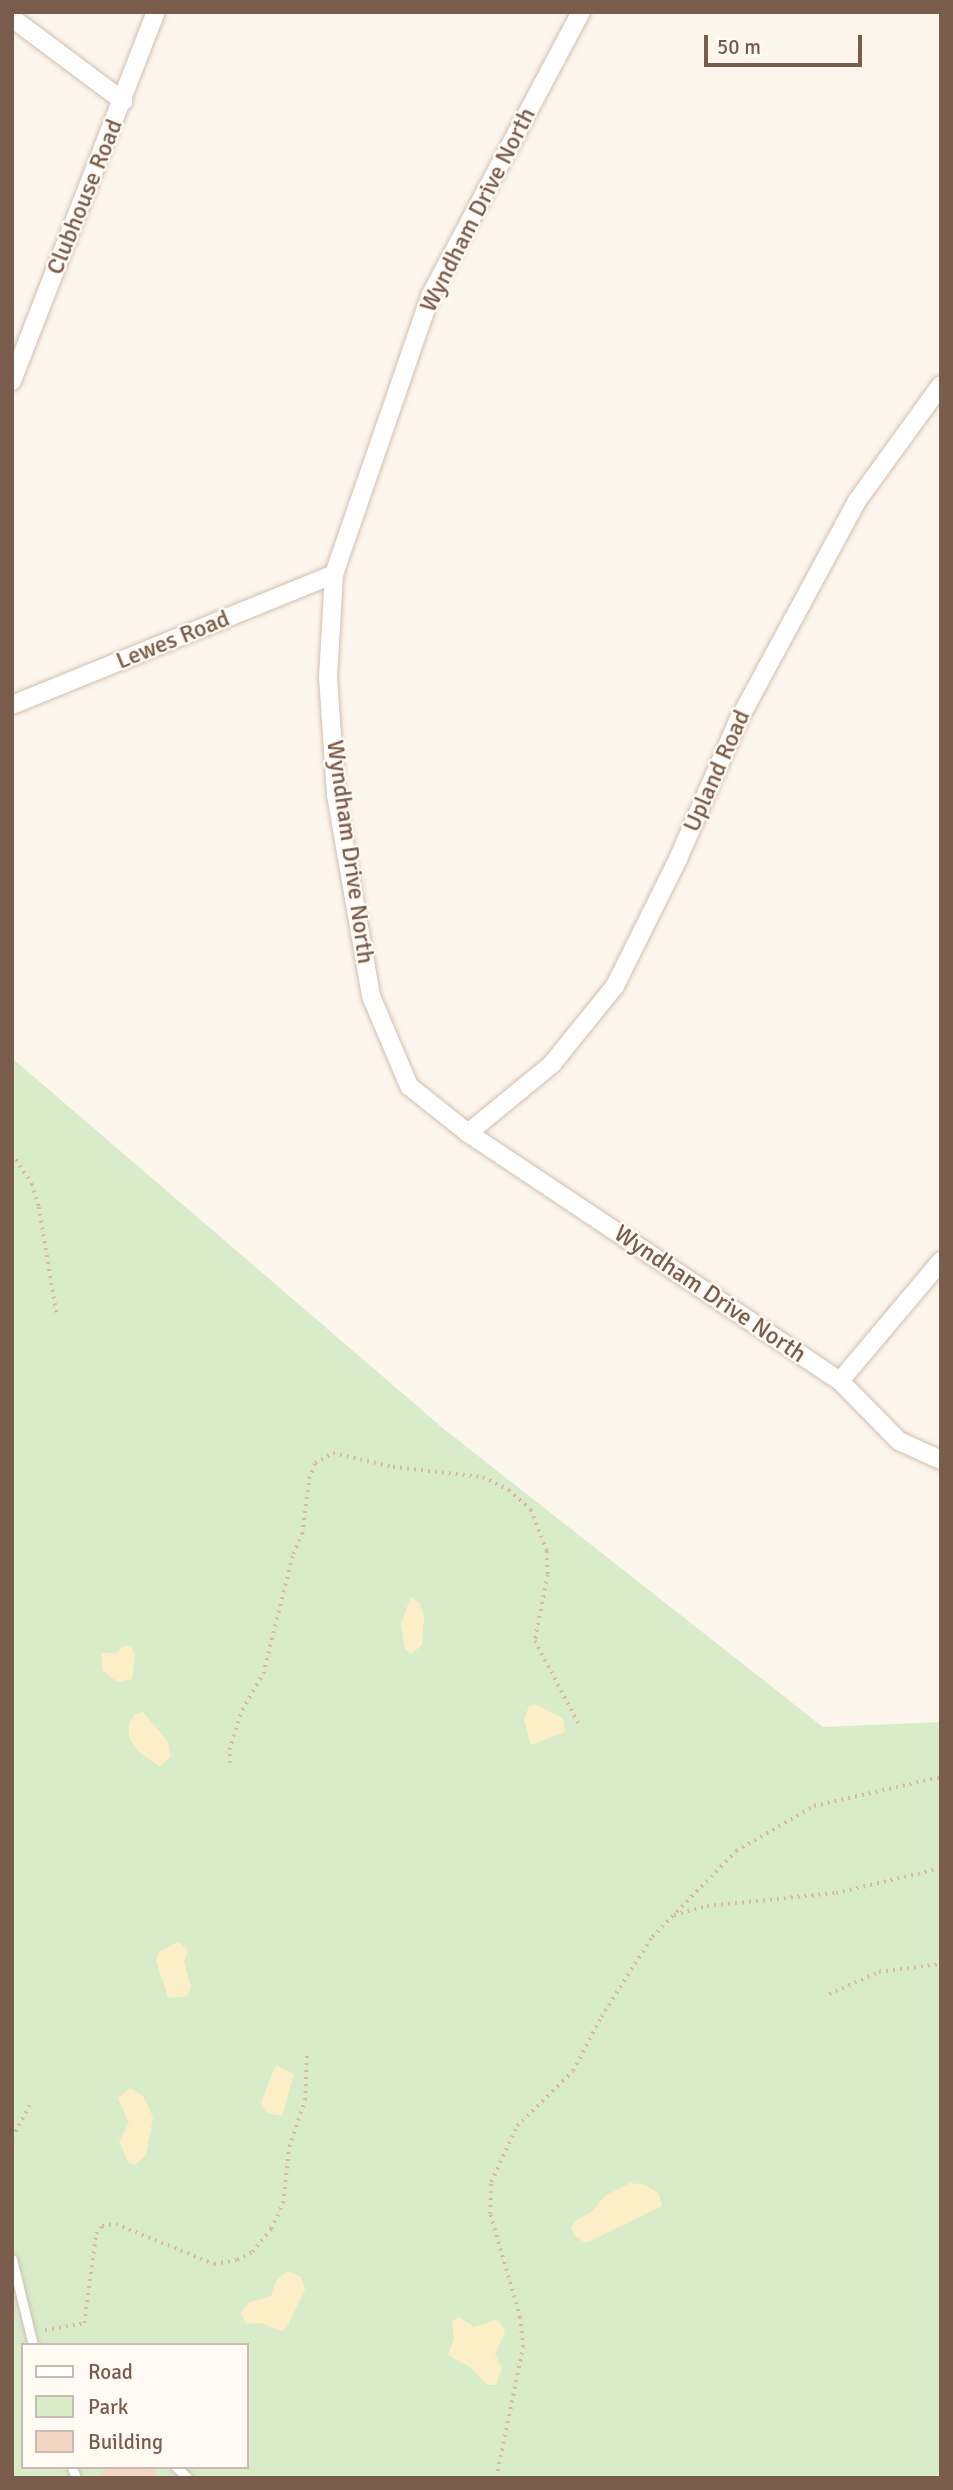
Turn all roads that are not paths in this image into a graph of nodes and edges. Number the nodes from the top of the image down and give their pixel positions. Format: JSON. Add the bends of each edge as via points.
{"nodes":[{"id":1,"x":156,"y":12,"type":"edge"},
{"id":2,"x":581,"y":12,"type":"edge"},
{"id":3,"x":12,"y":18,"type":"edge"},
{"id":4,"x":123,"y":101,"type":"junction"},
{"id":5,"x":12,"y":381,"type":"edge"},
{"id":6,"x":941,"y":385,"type":"edge"},
{"id":7,"x":334,"y":574,"type":"junction"},
{"id":8,"x":12,"y":705,"type":"edge"},
{"id":9,"x":468,"y":1133,"type":"junction"},
{"id":10,"x":941,"y":1261,"type":"edge"},
{"id":11,"x":840,"y":1381,"type":"junction"},
{"id":12,"x":941,"y":1460,"type":"edge"},
{"id":13,"x":12,"y":2259,"type":"edge"},
{"id":14,"x":32,"y":2343,"type":"edge"}],
"edges":[{"from":1,"to":4,"type":"street","name":"Clubhouse Road"},
{"from":2,"to":7,"type":"street","name":"Wyndham Drive North","via":[[430,295]]},
{"from":3,"to":4,"type":"street"},
{"from":4,"to":5,"type":"street","name":"Clubhouse Road"},
{"from":6,"to":9,"type":"street","name":"Upland Road","via":[[857,501],[751,696],[615,986],[552,1064]]},
{"from":7,"to":8,"type":"street","name":"Lewes Road"},
{"from":7,"to":9,"type":"street","name":"Wyndham Drive North","via":[[328,677],[336,795],[371,996],[409,1086]]},
{"from":9,"to":11,"type":"street","name":"Wyndham Drive North"},
{"from":10,"to":11,"type":"street"},
{"from":11,"to":12,"type":"street","name":"Wyndham Drive North","via":[[899,1441]]},
{"from":13,"to":14,"type":"lane"}]}
